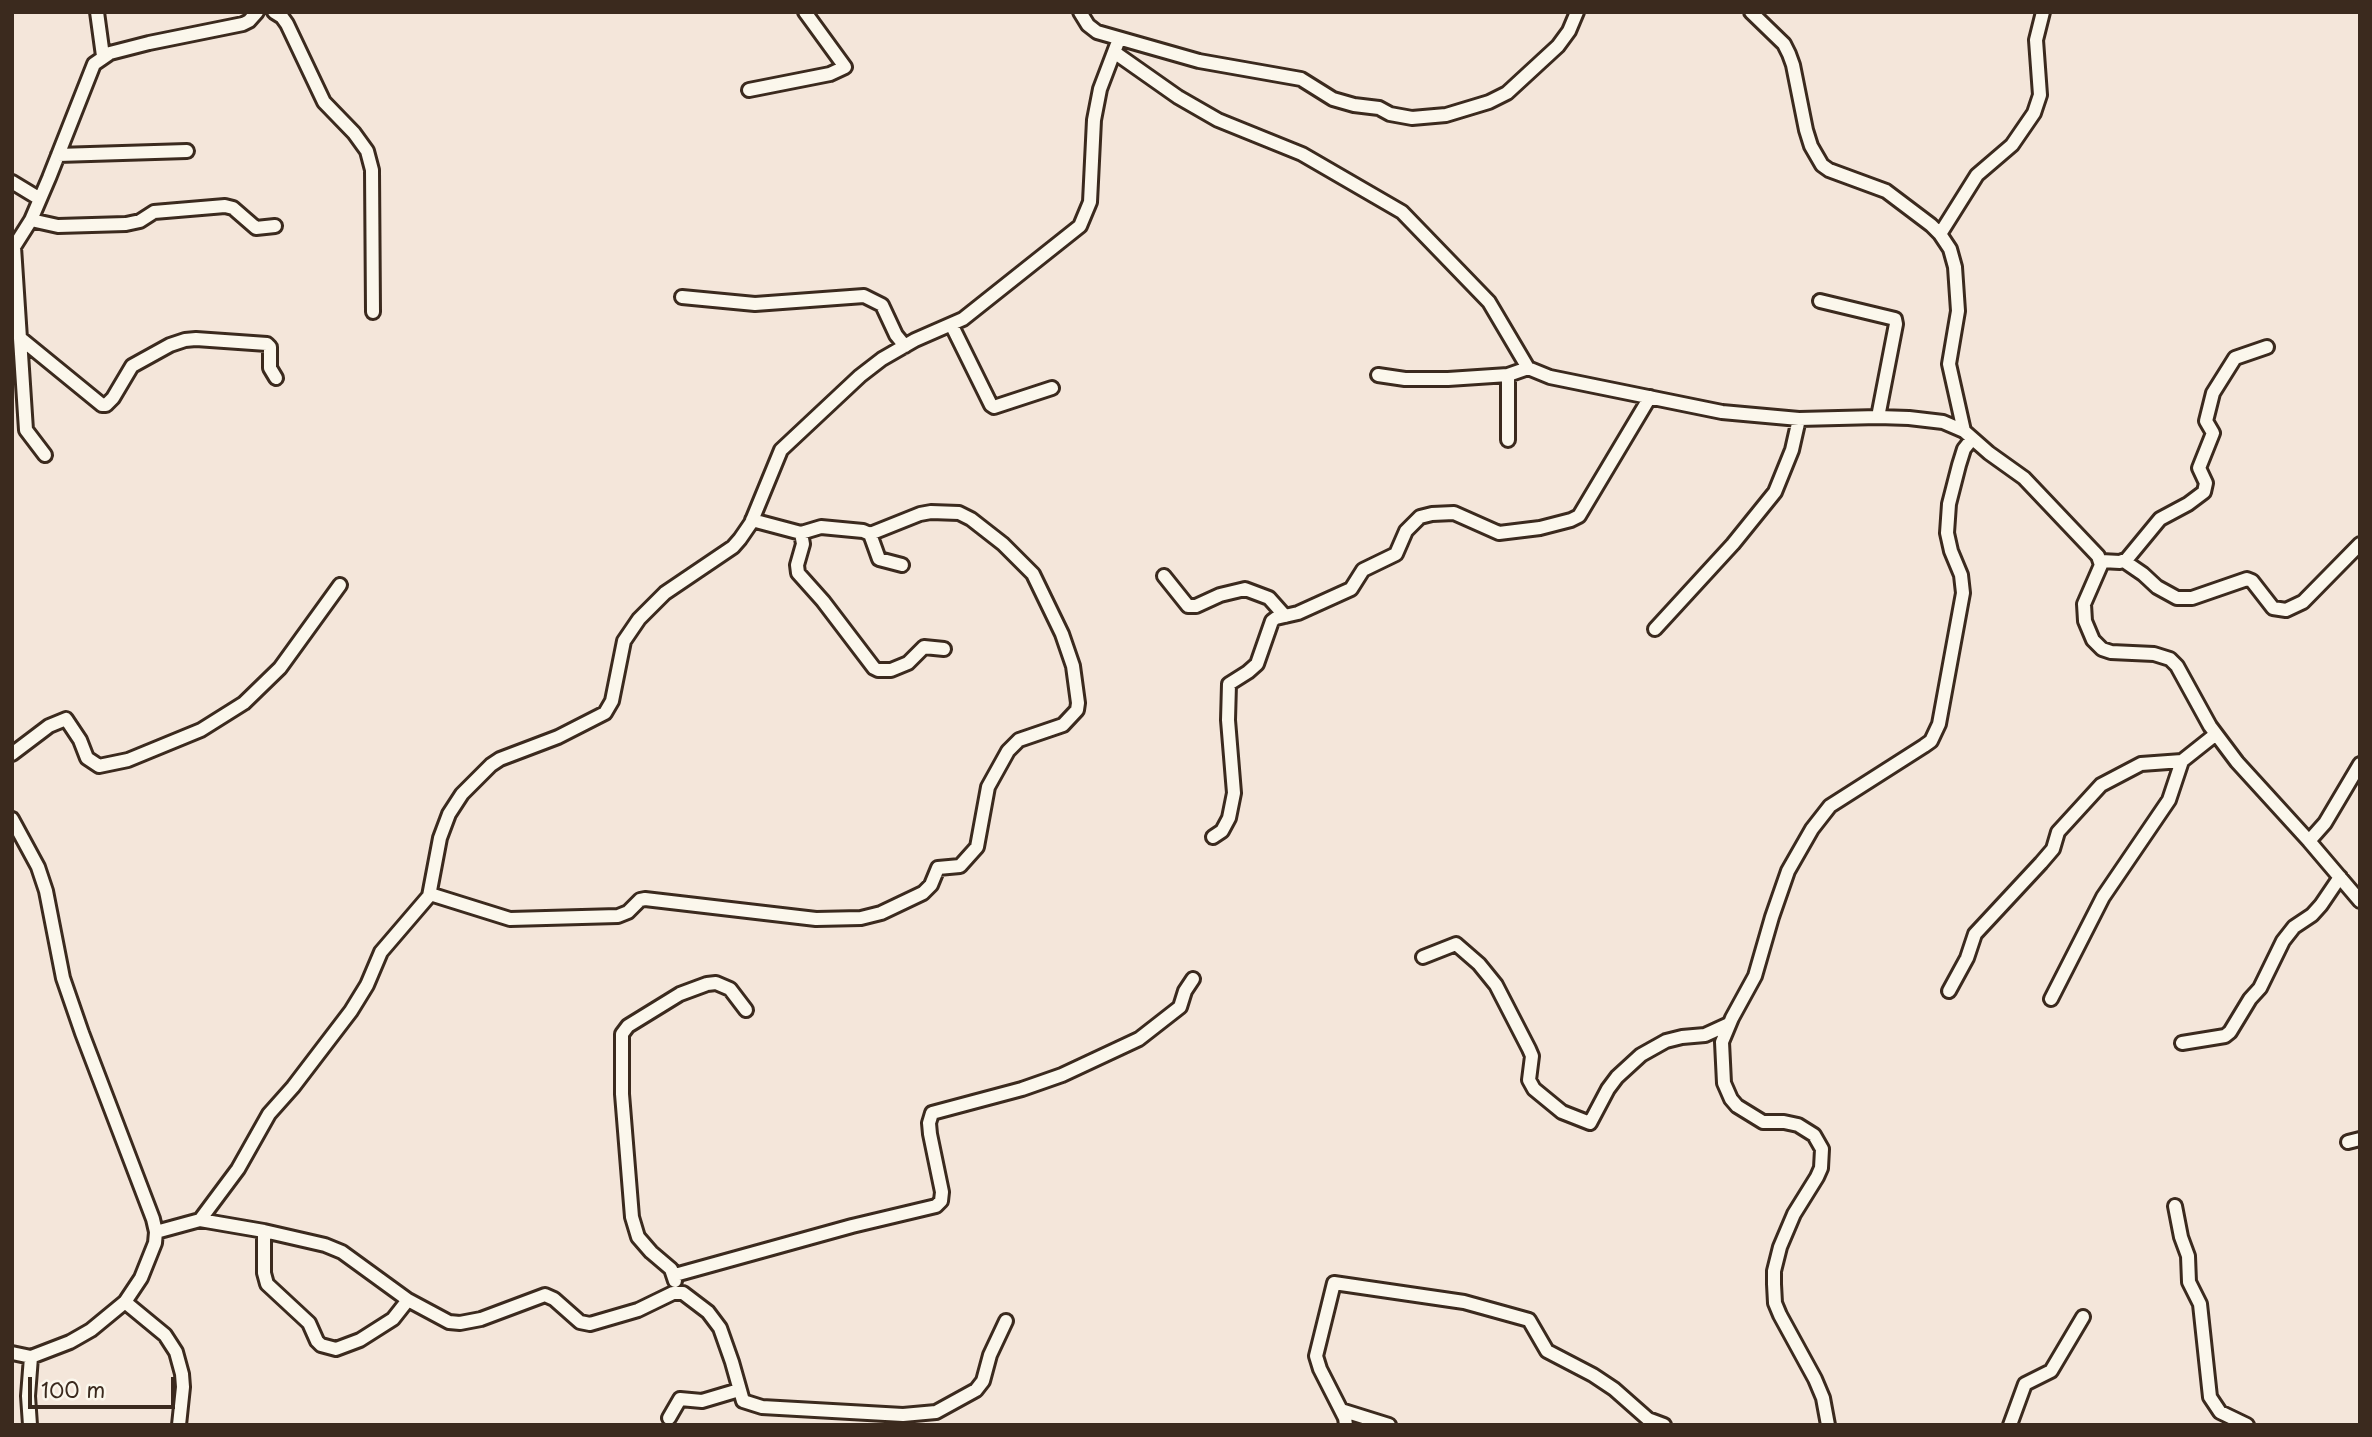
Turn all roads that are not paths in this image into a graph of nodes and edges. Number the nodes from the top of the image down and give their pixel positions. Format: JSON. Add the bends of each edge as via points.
{"nodes":[{"id":1,"x":97,"y":12,"type":"edge"},
{"id":2,"x":257,"y":12,"type":"edge"},
{"id":3,"x":274,"y":12,"type":"edge"},
{"id":4,"x":805,"y":12,"type":"edge"},
{"id":5,"x":1080,"y":12,"type":"edge"},
{"id":6,"x":1577,"y":12,"type":"edge"},
{"id":7,"x":1751,"y":12,"type":"edge"},
{"id":8,"x":2043,"y":12,"type":"edge"},
{"id":9,"x":1119,"y":39,"type":"junction"},
{"id":10,"x":1114,"y":52,"type":"junction"},
{"id":11,"x":103,"y":56,"type":"junction"},
{"id":12,"x":749,"y":90,"type":"dead end"},
{"id":13,"x":187,"y":151,"type":"dead end"},
{"id":14,"x":58,"y":155,"type":"junction"},
{"id":15,"x":12,"y":182,"type":"edge"},
{"id":16,"x":40,"y":199,"type":"junction"},
{"id":17,"x":31,"y":220,"type":"junction"},
{"id":18,"x":275,"y":226,"type":"dead end"},
{"id":19,"x":1940,"y":234,"type":"junction"},
{"id":20,"x":13,"y":248,"type":"edge"},
{"id":21,"x":682,"y":297,"type":"dead end"},
{"id":22,"x":1819,"y":300,"type":"dead end"},
{"id":23,"x":373,"y":312,"type":"dead end"},
{"id":24,"x":951,"y":326,"type":"junction"},
{"id":25,"x":20,"y":338,"type":"junction"},
{"id":26,"x":905,"y":346,"type":"junction"},
{"id":27,"x":2267,"y":347,"type":"dead end"},
{"id":28,"x":1528,"y":368,"type":"junction"},
{"id":29,"x":1378,"y":375,"type":"dead end"},
{"id":30,"x":1507,"y":375,"type":"junction"},
{"id":31,"x":276,"y":378,"type":"dead end"},
{"id":32,"x":1052,"y":388,"type":"dead end"},
{"id":33,"x":1650,"y":397,"type":"junction"},
{"id":34,"x":1878,"y":416,"type":"junction"},
{"id":35,"x":1799,"y":419,"type":"junction"},
{"id":36,"x":1968,"y":435,"type":"junction"},
{"id":37,"x":1507,"y":440,"type":"dead end"},
{"id":38,"x":45,"y":455,"type":"dead end"},
{"id":39,"x":752,"y":520,"type":"junction"},
{"id":40,"x":801,"y":533,"type":"junction"},
{"id":41,"x":870,"y":534,"type":"junction"},
{"id":42,"x":2360,"y":544,"type":"edge"},
{"id":43,"x":2101,"y":561,"type":"junction"},
{"id":44,"x":2124,"y":561,"type":"junction"},
{"id":45,"x":902,"y":565,"type":"dead end"},
{"id":46,"x":1164,"y":576,"type":"dead end"},
{"id":47,"x":341,"y":585,"type":"dead end"},
{"id":48,"x":1285,"y":616,"type":"junction"},
{"id":49,"x":1656,"y":629,"type":"dead end"},
{"id":50,"x":944,"y":649,"type":"dead end"},
{"id":51,"x":2216,"y":734,"type":"junction"},
{"id":52,"x":12,"y":754,"type":"edge"},
{"id":53,"x":2182,"y":761,"type":"junction"},
{"id":54,"x":2360,"y":764,"type":"edge"},
{"id":55,"x":12,"y":819,"type":"edge"},
{"id":56,"x":1213,"y":837,"type":"dead end"},
{"id":57,"x":2309,"y":841,"type":"junction"},
{"id":58,"x":2340,"y":877,"type":"junction"},
{"id":59,"x":430,"y":894,"type":"junction"},
{"id":60,"x":2360,"y":901,"type":"edge"},
{"id":61,"x":1423,"y":957,"type":"dead end"},
{"id":62,"x":1193,"y":979,"type":"dead end"},
{"id":63,"x":1949,"y":990,"type":"dead end"},
{"id":64,"x":2051,"y":999,"type":"dead end"},
{"id":65,"x":746,"y":1010,"type":"dead end"},
{"id":66,"x":1729,"y":1023,"type":"junction"},
{"id":67,"x":2182,"y":1043,"type":"dead end"},
{"id":68,"x":2175,"y":1206,"type":"dead end"},
{"id":69,"x":200,"y":1220,"type":"junction"},
{"id":70,"x":264,"y":1231,"type":"junction"},
{"id":71,"x":156,"y":1233,"type":"junction"},
{"id":72,"x":675,"y":1275,"type":"junction"},
{"id":73,"x":676,"y":1292,"type":"junction"},
{"id":74,"x":408,"y":1300,"type":"junction"},
{"id":75,"x":125,"y":1302,"type":"junction"},
{"id":76,"x":2083,"y":1317,"type":"dead end"},
{"id":77,"x":1006,"y":1321,"type":"dead end"},
{"id":78,"x":12,"y":1353,"type":"edge"},
{"id":79,"x":31,"y":1357,"type":"junction"},
{"id":80,"x":739,"y":1390,"type":"junction"},
{"id":81,"x":1341,"y":1410,"type":"junction"},
{"id":82,"x":669,"y":1418,"type":"dead end"},
{"id":83,"x":25,"y":1423,"type":"edge"},
{"id":84,"x":179,"y":1425,"type":"edge"},
{"id":85,"x":1346,"y":1425,"type":"edge"},
{"id":86,"x":1389,"y":1425,"type":"edge"},
{"id":87,"x":1664,"y":1425,"type":"edge"},
{"id":88,"x":1828,"y":1425,"type":"edge"},
{"id":89,"x":2010,"y":1425,"type":"edge"},
{"id":90,"x":2247,"y":1425,"type":"edge"}],
"edges":[{"from":1,"to":11,"type":"street"},
{"from":2,"to":11,"type":"street","via":[[243,24]]},
{"from":3,"to":23,"type":"street","via":[[287,24],[320,96],[368,150]]},
{"from":4,"to":12,"type":"street","via":[[845,67]]},
{"from":5,"to":9,"type":"street","via":[[1097,32]]},
{"from":6,"to":9,"type":"street","via":[[1558,46],[1507,93],[1474,108],[1429,118],[1399,116],[1333,99],[1301,79],[1199,61]]},
{"from":7,"to":19,"type":"street","via":[[1789,54],[1806,130],[1822,165],[1886,191]]},
{"from":8,"to":19,"type":"street","via":[[2036,40],[2040,95],[2034,113],[2012,145],[1977,175]]},
{"from":9,"to":10,"type":"street"},
{"from":10,"to":24,"type":"street","via":[[1095,114],[1090,202],[1080,226]]},
{"from":10,"to":28,"type":"street","via":[[1218,120],[1302,154],[1402,212],[1489,302]]},
{"from":11,"to":14,"type":"street","via":[[91,68]]},
{"from":13,"to":14,"type":"street"},
{"from":14,"to":16,"type":"street"},
{"from":15,"to":16,"type":"street"},
{"from":16,"to":17,"type":"street"},
{"from":17,"to":18,"type":"street","via":[[58,226],[126,224],[154,212],[229,206],[256,228]]},
{"from":17,"to":20,"type":"street"},
{"from":19,"to":36,"type":"street","via":[[1955,267],[1957,323],[1949,363]]},
{"from":20,"to":25,"type":"street"},
{"from":21,"to":26,"type":"street","via":[[755,304],[864,296],[881,305]]},
{"from":22,"to":34,"type":"street","via":[[1895,318]]},
{"from":24,"to":26,"type":"street"},
{"from":24,"to":32,"type":"street","via":[[991,405]]},
{"from":25,"to":31,"type":"street","via":[[102,405],[109,403],[132,366],[185,340],[267,344]]},
{"from":25,"to":38,"type":"street","via":[[26,430]]},
{"from":26,"to":39,"type":"street","via":[[860,376],[784,446]]},
{"from":27,"to":44,"type":"street","via":[[2235,358],[2213,393],[2206,421],[2213,433],[2199,468],[2206,483],[2204,492],[2160,519]]},
{"from":28,"to":30,"type":"street"},
{"from":28,"to":33,"type":"street","via":[[1550,377]]},
{"from":29,"to":30,"type":"street","via":[[1420,380]]},
{"from":30,"to":37,"type":"street"},
{"from":33,"to":35,"type":"street","via":[[1722,412]]},
{"from":33,"to":48,"type":"street","via":[[1579,516],[1499,533],[1454,513],[1420,517],[1406,531],[1396,554],[1363,570],[1351,589]]},
{"from":34,"to":35,"type":"street"},
{"from":34,"to":36,"type":"street","via":[[1943,422]]},
{"from":35,"to":49,"type":"street","via":[[1775,492]]},
{"from":36,"to":43,"type":"street","via":[[2024,478]]},
{"from":36,"to":66,"type":"street","via":[[1949,504],[1947,533],[1963,593],[1939,724],[1924,746],[1840,799],[1819,818],[1788,871],[1755,976]]},
{"from":39,"to":40,"type":"street"},
{"from":39,"to":59,"type":"street","via":[[733,547],[665,593],[639,619],[624,641],[612,701],[605,713],[491,765],[462,794],[440,838]]},
{"from":40,"to":41,"type":"street","via":[[821,527]]},
{"from":40,"to":50,"type":"street","via":[[798,573],[874,668],[891,670],[908,663],[924,647]]},
{"from":41,"to":45,"type":"street","via":[[879,559]]},
{"from":41,"to":59,"type":"street","via":[[931,512],[959,513],[971,519],[1033,574],[1073,666],[1077,710],[1063,725],[1019,740],[1008,751],[988,787],[976,847],[960,866],[938,868],[923,893],[861,918],[816,919],[645,899],[618,916],[510,919]]},
{"from":42,"to":44,"type":"street","via":[[2302,602],[2286,610],[2273,608],[2247,579],[2192,598],[2177,598]]},
{"from":43,"to":44,"type":"street"},
{"from":43,"to":51,"type":"street","via":[[2084,604],[2093,640],[2111,652],[2170,659],[2185,676]]},
{"from":46,"to":48,"type":"street","via":[[1188,606],[1245,589],[1268,597]]},
{"from":47,"to":52,"type":"street","via":[[280,668],[244,703],[201,730],[128,760],[99,766],[87,758],[66,719]]},
{"from":48,"to":56,"type":"street","via":[[1272,621],[1256,664],[1229,684],[1234,793],[1229,818]]},
{"from":51,"to":53,"type":"street"},
{"from":51,"to":57,"type":"street"},
{"from":53,"to":63,"type":"street","via":[[2141,764],[2101,785],[2058,832],[2053,849],[1976,934]]},
{"from":53,"to":64,"type":"street","via":[[2169,800],[2103,897]]},
{"from":54,"to":57,"type":"street"},
{"from":55,"to":71,"type":"street","via":[[38,867],[63,978]]},
{"from":57,"to":58,"type":"street"},
{"from":58,"to":60,"type":"street"},
{"from":58,"to":67,"type":"street","via":[[2312,915],[2283,940],[2260,988],[2230,1032]]},
{"from":59,"to":69,"type":"street","via":[[382,952],[351,1011],[269,1114],[238,1169]]},
{"from":61,"to":66,"type":"street","via":[[1456,944],[1479,964],[1496,985],[1529,1049],[1529,1080],[1534,1089],[1562,1112],[1590,1123],[1613,1083],[1641,1055],[1666,1041],[1705,1035]]},
{"from":62,"to":72,"type":"street","via":[[1180,1007],[1139,1039],[1022,1089],[932,1113],[930,1134],[942,1192],[942,1201],[936,1206]]},
{"from":65,"to":72,"type":"street","via":[[730,989],[707,984],[680,994],[622,1034],[622,1105],[632,1217],[638,1237]]},
{"from":66,"to":88,"type":"street","via":[[1722,1042],[1722,1066],[1731,1099],[1763,1122],[1791,1123],[1811,1132],[1822,1149],[1821,1168],[1780,1247],[1774,1283],[1775,1303],[1815,1379]]},
{"from":68,"to":90,"type":"street","via":[[2188,1256],[2189,1282],[2200,1304],[2210,1397],[2220,1412]]},
{"from":69,"to":70,"type":"street"},
{"from":69,"to":71,"type":"street"},
{"from":70,"to":74,"type":"street","via":[[342,1252]]},
{"from":70,"to":74,"type":"street","via":[[267,1284],[309,1323],[321,1345],[336,1349],[360,1340],[393,1319]]},
{"from":71,"to":75,"type":"street","via":[[141,1279]]},
{"from":72,"to":73,"type":"street"},
{"from":73,"to":74,"type":"street","via":[[638,1310],[590,1324],[580,1322],[545,1295],[460,1322],[440,1319]]},
{"from":73,"to":80,"type":"street","via":[[698,1302],[720,1328]]},
{"from":75,"to":79,"type":"street","via":[[91,1330]]},
{"from":75,"to":84,"type":"street","via":[[165,1335],[176,1352],[183,1388]]},
{"from":76,"to":89,"type":"street","via":[[2051,1371],[2025,1384]]},
{"from":77,"to":80,"type":"street","via":[[983,1381],[976,1390],[936,1412],[902,1415],[762,1407],[743,1401]]},
{"from":78,"to":79,"type":"street"},
{"from":79,"to":83,"type":"street"},
{"from":80,"to":82,"type":"street","via":[[702,1401],[680,1399]]},
{"from":81,"to":85,"type":"street"},
{"from":81,"to":86,"type":"street"},
{"from":81,"to":87,"type":"street","via":[[1316,1356],[1334,1283],[1464,1302],[1528,1320],[1547,1351],[1593,1375],[1648,1419]]}]}
